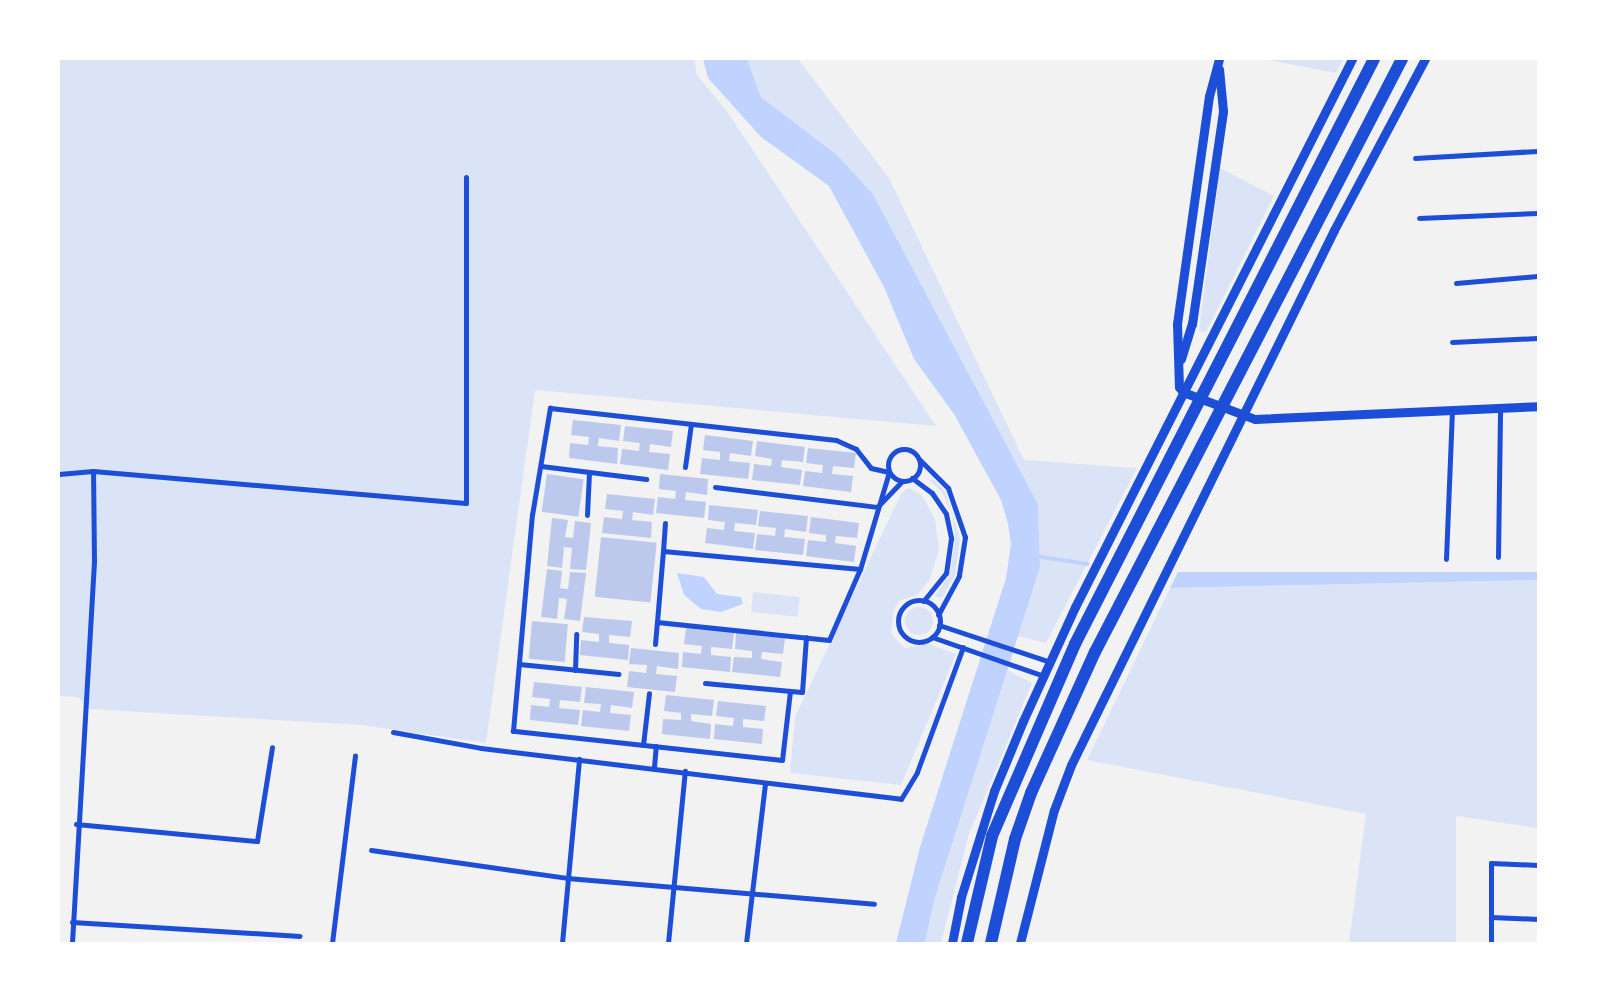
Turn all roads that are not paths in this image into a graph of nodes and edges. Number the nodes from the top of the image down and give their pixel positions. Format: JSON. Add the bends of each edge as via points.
{"nodes":[{"id":1,"x":1352,"y":59,"type":"edge"},
{"id":2,"x":1374,"y":59,"type":"edge"},
{"id":3,"x":1402,"y":59,"type":"edge"},
{"id":4,"x":1425,"y":59,"type":"edge"},
{"id":5,"x":1218,"y":61,"type":"edge"},
{"id":6,"x":1538,"y":151,"type":"edge"},
{"id":7,"x":1415,"y":158,"type":"dead end"},
{"id":8,"x":466,"y":176,"type":"dead end"},
{"id":9,"x":1538,"y":213,"type":"edge"},
{"id":10,"x":1419,"y":218,"type":"dead end"},
{"id":11,"x":1538,"y":276,"type":"edge"},
{"id":12,"x":1456,"y":283,"type":"dead end"},
{"id":13,"x":1538,"y":338,"type":"edge"},
{"id":14,"x":1452,"y":342,"type":"dead end"},
{"id":15,"x":1178,"y":368,"type":"junction"},
{"id":16,"x":1183,"y":392,"type":"junction"},
{"id":17,"x":1538,"y":406,"type":"edge"},
{"id":18,"x":1500,"y":409,"type":"junction"},
{"id":19,"x":1452,"y":411,"type":"junction"},
{"id":20,"x":1246,"y":417,"type":"junction"},
{"id":21,"x":691,"y":424,"type":"junction"},
{"id":22,"x":920,"y":460,"type":"junction"},
{"id":23,"x":541,"y":466,"type":"junction"},
{"id":24,"x":685,"y":467,"type":"dead end"},
{"id":25,"x":93,"y":471,"type":"junction"},
{"id":26,"x":889,"y":472,"type":"junction"},
{"id":27,"x":589,"y":473,"type":"junction"},
{"id":28,"x":59,"y":474,"type":"edge"},
{"id":29,"x":912,"y":478,"type":"junction"},
{"id":30,"x":646,"y":479,"type":"dead end"},
{"id":31,"x":902,"y":481,"type":"junction"},
{"id":32,"x":715,"y":487,"type":"dead end"},
{"id":33,"x":877,"y":507,"type":"junction"},
{"id":34,"x":587,"y":515,"type":"dead end"},
{"id":35,"x":666,"y":523,"type":"dead end"},
{"id":36,"x":663,"y":551,"type":"junction"},
{"id":37,"x":1498,"y":557,"type":"dead end"},
{"id":38,"x":1446,"y":559,"type":"dead end"},
{"id":39,"x":860,"y":568,"type":"junction"},
{"id":40,"x":923,"y":601,"type":"junction"},
{"id":41,"x":938,"y":614,"type":"junction"},
{"id":42,"x":657,"y":622,"type":"junction"},
{"id":43,"x":939,"y":625,"type":"junction"},
{"id":44,"x":576,"y":634,"type":"dead end"},
{"id":45,"x":806,"y":637,"type":"junction"},
{"id":46,"x":932,"y":637,"type":"junction"},
{"id":47,"x":655,"y":644,"type":"dead end"},
{"id":48,"x":965,"y":648,"type":"junction"},
{"id":49,"x":1050,"y":662,"type":"junction"},
{"id":50,"x":519,"y":664,"type":"junction"},
{"id":51,"x":575,"y":670,"type":"junction"},
{"id":52,"x":619,"y":674,"type":"dead end"},
{"id":53,"x":1039,"y":674,"type":"junction"},
{"id":54,"x":705,"y":683,"type":"dead end"},
{"id":55,"x":790,"y":691,"type":"junction"},
{"id":56,"x":649,"y":693,"type":"dead end"},
{"id":57,"x":393,"y":732,"type":"dead end"},
{"id":58,"x":643,"y":745,"type":"junction"},
{"id":59,"x":656,"y":746,"type":"junction"},
{"id":60,"x":272,"y":748,"type":"dead end"},
{"id":61,"x":355,"y":754,"type":"dead end"},
{"id":62,"x":579,"y":759,"type":"junction"},
{"id":63,"x":654,"y":767,"type":"junction"},
{"id":64,"x":685,"y":771,"type":"junction"},
{"id":65,"x":765,"y":783,"type":"junction"},
{"id":66,"x":76,"y":824,"type":"junction"},
{"id":67,"x":371,"y":850,"type":"dead end"},
{"id":68,"x":1538,"y":865,"type":"edge"},
{"id":69,"x":567,"y":878,"type":"junction"},
{"id":70,"x":673,"y":886,"type":"junction"},
{"id":71,"x":754,"y":892,"type":"junction"},
{"id":72,"x":874,"y":904,"type":"dead end"},
{"id":73,"x":1491,"y":917,"type":"junction"},
{"id":74,"x":1538,"y":919,"type":"edge"},
{"id":75,"x":72,"y":922,"type":"junction"},
{"id":76,"x":300,"y":936,"type":"dead end"},
{"id":77,"x":72,"y":943,"type":"edge"},
{"id":78,"x":332,"y":943,"type":"edge"},
{"id":79,"x":562,"y":943,"type":"edge"},
{"id":80,"x":668,"y":943,"type":"edge"},
{"id":81,"x":746,"y":943,"type":"edge"},
{"id":82,"x":952,"y":943,"type":"edge"},
{"id":83,"x":968,"y":943,"type":"edge"},
{"id":84,"x":991,"y":943,"type":"edge"},
{"id":85,"x":1020,"y":943,"type":"edge"},
{"id":86,"x":1492,"y":943,"type":"edge"}],
"edges":[{"from":1,"to":16,"type":"street"},
{"from":2,"to":83,"type":"highway","via":[[1034,731],[992,836]]},
{"from":3,"to":84,"type":"highway","via":[[1095,652],[1031,793],[1015,839]]},
{"from":4,"to":20,"type":"street","via":[[1334,230]]},
{"from":5,"to":15,"type":"street","via":[[1209,96],[1177,324]]},
{"from":5,"to":15,"type":"street","via":[[1223,111],[1192,324]]},
{"from":6,"to":7,"type":"street"},
{"from":8,"to":25,"type":"street","via":[[466,503]]},
{"from":9,"to":10,"type":"street"},
{"from":11,"to":12,"type":"street"},
{"from":13,"to":14,"type":"street"},
{"from":15,"to":16,"type":"street"},
{"from":16,"to":20,"type":"street"},
{"from":16,"to":49,"type":"street"},
{"from":17,"to":18,"type":"street"},
{"from":18,"to":19,"type":"street"},
{"from":18,"to":37,"type":"street"},
{"from":19,"to":20,"type":"street"},
{"from":19,"to":38,"type":"street"},
{"from":20,"to":85,"type":"street","via":[[1071,765],[1054,810]]},
{"from":21,"to":23,"type":"street","via":[[550,408]]},
{"from":21,"to":24,"type":"street"},
{"from":21,"to":26,"type":"street","via":[[836,440],[856,449],[872,468]]},
{"from":22,"to":26,"type":"street","via":[[914,451],[898,450],[888,461]]},
{"from":22,"to":29,"type":"street"},
{"from":22,"to":41,"type":"street","via":[[948,488],[965,537],[959,576]]},
{"from":23,"to":27,"type":"street"},
{"from":23,"to":50,"type":"street"},
{"from":25,"to":28,"type":"street"},
{"from":25,"to":66,"type":"street","via":[[94,562]]},
{"from":26,"to":31,"type":"street"},
{"from":26,"to":33,"type":"street"},
{"from":27,"to":30,"type":"street"},
{"from":27,"to":34,"type":"street"},
{"from":29,"to":31,"type":"street"},
{"from":29,"to":40,"type":"street","via":[[932,493],[946,514],[950,538],[946,573]]},
{"from":31,"to":33,"type":"street"},
{"from":32,"to":33,"type":"street"},
{"from":33,"to":39,"type":"street"},
{"from":35,"to":36,"type":"street"},
{"from":36,"to":39,"type":"street"},
{"from":36,"to":42,"type":"street"},
{"from":39,"to":45,"type":"street","via":[[829,640]]},
{"from":40,"to":41,"type":"street"},
{"from":40,"to":46,"type":"street","via":[[904,607],[898,626],[912,641]]},
{"from":41,"to":43,"type":"street"},
{"from":42,"to":45,"type":"street"},
{"from":42,"to":47,"type":"street"},
{"from":43,"to":46,"type":"street"},
{"from":43,"to":49,"type":"street"},
{"from":44,"to":51,"type":"street"},
{"from":45,"to":55,"type":"street","via":[[802,692]]},
{"from":46,"to":48,"type":"street"},
{"from":48,"to":53,"type":"street"},
{"from":48,"to":65,"type":"street","via":[[906,796]]},
{"from":49,"to":53,"type":"street"},
{"from":50,"to":51,"type":"street"},
{"from":50,"to":58,"type":"street","via":[[513,731]]},
{"from":51,"to":52,"type":"street"},
{"from":53,"to":82,"type":"street","via":[[994,791],[961,897]]},
{"from":54,"to":55,"type":"street"},
{"from":55,"to":59,"type":"street","via":[[782,760]]},
{"from":56,"to":58,"type":"street"},
{"from":57,"to":62,"type":"street"},
{"from":58,"to":59,"type":"street"},
{"from":59,"to":63,"type":"street"},
{"from":60,"to":66,"type":"street","via":[[257,841]]},
{"from":61,"to":78,"type":"street"},
{"from":62,"to":63,"type":"street"},
{"from":62,"to":69,"type":"street"},
{"from":63,"to":64,"type":"street"},
{"from":64,"to":65,"type":"street"},
{"from":64,"to":70,"type":"street"},
{"from":65,"to":71,"type":"street"},
{"from":66,"to":75,"type":"street"},
{"from":67,"to":69,"type":"street"},
{"from":68,"to":73,"type":"street","via":[[1491,863]]},
{"from":69,"to":70,"type":"street"},
{"from":69,"to":79,"type":"street"},
{"from":70,"to":71,"type":"street"},
{"from":70,"to":80,"type":"street"},
{"from":71,"to":72,"type":"street"},
{"from":71,"to":81,"type":"street"},
{"from":73,"to":74,"type":"street"},
{"from":73,"to":86,"type":"street"},
{"from":75,"to":76,"type":"street"},
{"from":75,"to":77,"type":"street"}]}
